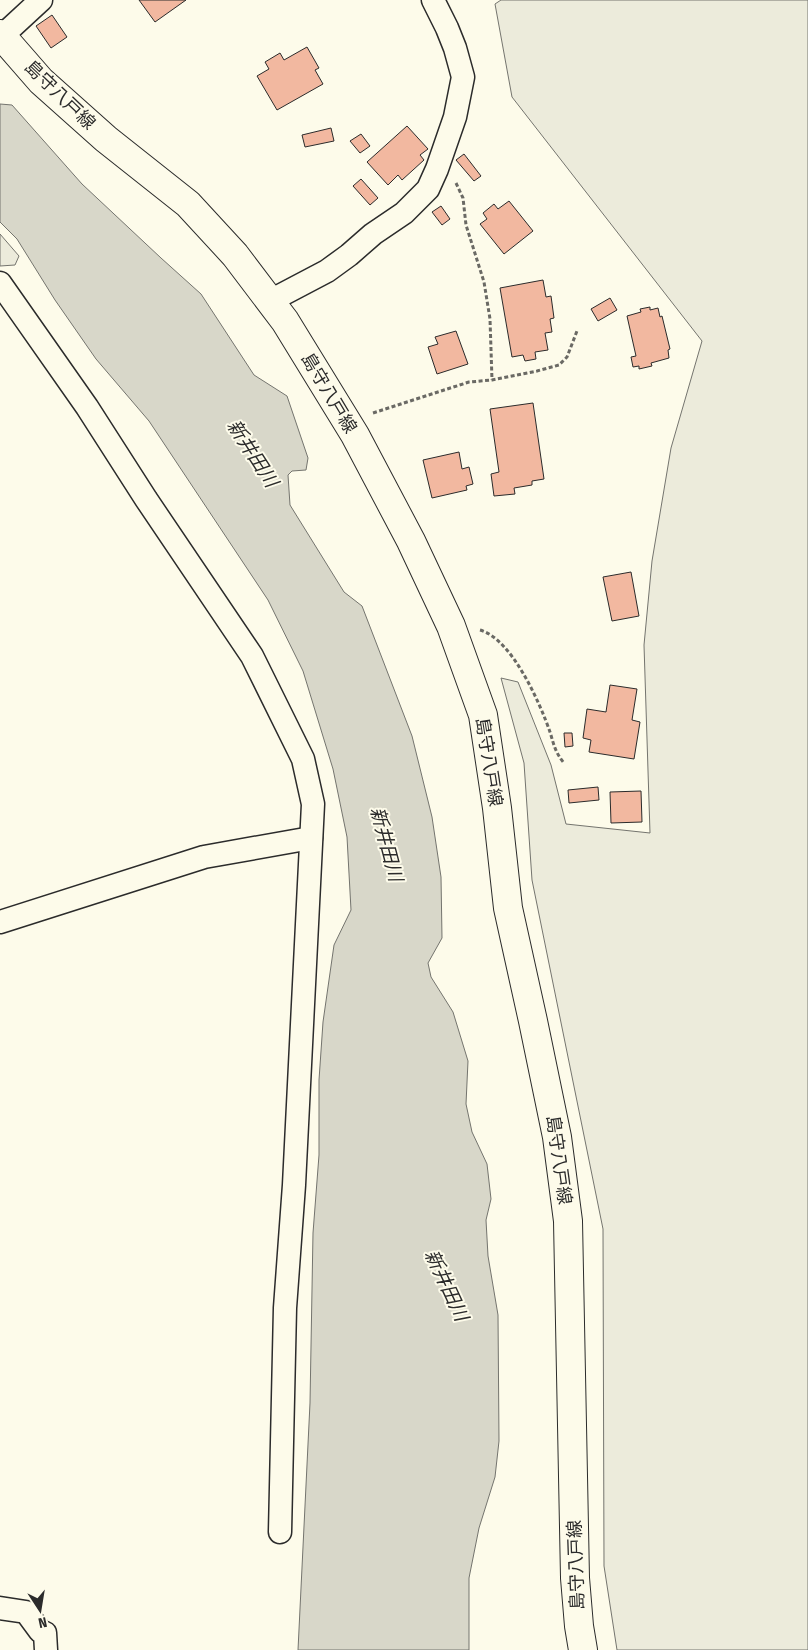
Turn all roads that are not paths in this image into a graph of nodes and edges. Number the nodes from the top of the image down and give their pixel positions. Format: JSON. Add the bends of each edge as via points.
{"nodes":[{"id":1,"x":41,"y":0,"type":"edge"},
{"id":2,"x":433,"y":0,"type":"edge"},
{"id":3,"x":1,"y":35,"type":"edge"},
{"id":4,"x":0,"y":283,"type":"edge"},
{"id":5,"x":270,"y":301,"type":"junction"},
{"id":6,"x":311,"y":838,"type":"junction"},
{"id":7,"x":0,"y":922,"type":"edge"},
{"id":8,"x":280,"y":1532,"type":"dead end"},
{"id":9,"x":0,"y":1608,"type":"edge"},
{"id":10,"x":46,"y":1650,"type":"edge"},
{"id":11,"x":583,"y":1650,"type":"edge"}],
"edges":[{"from":1,"to":3,"type":"street"},
{"from":2,"to":5,"type":"street","via":[[450,35],[463,76],[455,117],[428,189],[404,213],[327,271]]},
{"from":3,"to":5,"type":"main road","name":"島守八戸線","via":[[41,81],[106,139],[188,204],[235,255]]},
{"from":4,"to":6,"type":"street","via":[[88,407],[252,656],[303,759],[313,804]]},
{"from":5,"to":11,"type":"main road","name":"島守八戸線","via":[[347,423],[411,541],[451,626],[483,715],[508,908],[557,1137],[568,1221],[575,1578]]},
{"from":6,"to":7,"type":"street","via":[[204,857]]},
{"from":6,"to":8,"type":"street","via":[[285,1308]]},
{"from":9,"to":10,"type":"street","via":[[26,1612],[40,1632],[45,1633]]}]}
